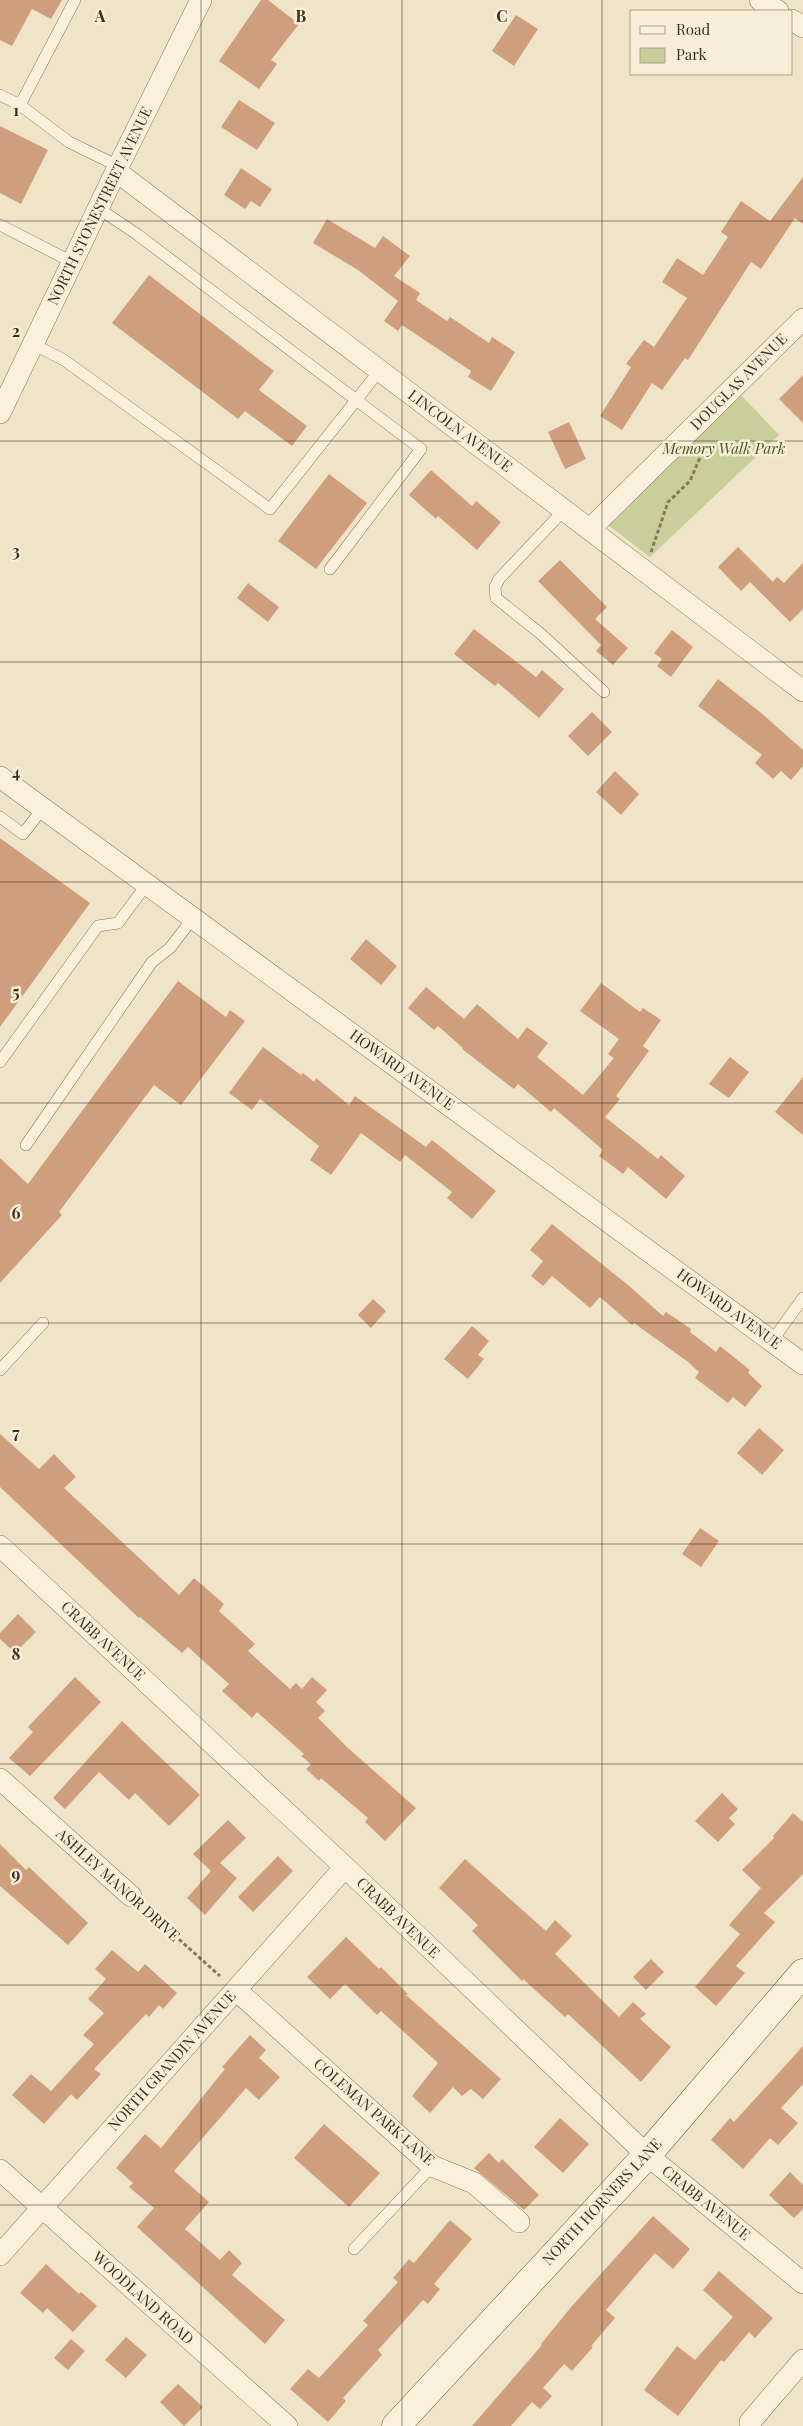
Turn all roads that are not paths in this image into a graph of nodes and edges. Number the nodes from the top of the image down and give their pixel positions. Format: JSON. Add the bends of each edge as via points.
{"nodes":[{"id":1,"x":75,"y":0,"type":"edge"},
{"id":2,"x":201,"y":0,"type":"edge"},
{"id":3,"x":760,"y":0,"type":"edge"},
{"id":4,"x":776,"y":10,"type":"edge"},
{"id":5,"x":0,"y":94,"type":"edge"},
{"id":6,"x":20,"y":104,"type":"junction"},
{"id":7,"x":117,"y":168,"type":"junction"},
{"id":8,"x":98,"y":208,"type":"junction"},
{"id":9,"x":0,"y":225,"type":"edge"},
{"id":10,"x":72,"y":262,"type":"junction"},
{"id":11,"x":803,"y":319,"type":"edge"},
{"id":12,"x":33,"y":344,"type":"junction"},
{"id":13,"x":380,"y":370,"type":"junction"},
{"id":14,"x":356,"y":401,"type":"junction"},
{"id":15,"x":1,"y":411,"type":"edge"},
{"id":16,"x":564,"y":510,"type":"junction"},
{"id":17,"x":590,"y":529,"type":"junction"},
{"id":18,"x":330,"y":569,"type":"dead end"},
{"id":19,"x":803,"y":691,"type":"edge"},
{"id":20,"x":604,"y":692,"type":"dead end"},
{"id":21,"x":0,"y":777,"type":"edge"},
{"id":22,"x":43,"y":808,"type":"junction"},
{"id":23,"x":0,"y":817,"type":"edge"},
{"id":24,"x":147,"y":884,"type":"junction"},
{"id":25,"x":193,"y":918,"type":"junction"},
{"id":26,"x":0,"y":1062,"type":"edge"},
{"id":27,"x":26,"y":1145,"type":"dead end"},
{"id":28,"x":803,"y":1298,"type":"edge"},
{"id":29,"x":43,"y":1323,"type":"dead end"},
{"id":30,"x":772,"y":1341,"type":"junction"},
{"id":31,"x":803,"y":1364,"type":"edge"},
{"id":32,"x":0,"y":1370,"type":"edge"},
{"id":33,"x":2,"y":1553,"type":"edge"},
{"id":34,"x":0,"y":1779,"type":"edge"},
{"id":35,"x":345,"y":1867,"type":"junction"},
{"id":36,"x":131,"y":1896,"type":"road end"},
{"id":37,"x":803,"y":1973,"type":"edge"},
{"id":38,"x":236,"y":1990,"type":"junction"},
{"id":39,"x":647,"y":2155,"type":"junction"},
{"id":40,"x":432,"y":2166,"type":"junction"},
{"id":41,"x":0,"y":2170,"type":"edge"},
{"id":42,"x":42,"y":2208,"type":"junction"},
{"id":43,"x":519,"y":2222,"type":"dead end"},
{"id":44,"x":354,"y":2249,"type":"dead end"},
{"id":45,"x":0,"y":2255,"type":"edge"},
{"id":46,"x":803,"y":2283,"type":"edge"},
{"id":47,"x":803,"y":2360,"type":"edge"},
{"id":48,"x":750,"y":2422,"type":"dead end"},
{"id":49,"x":287,"y":2426,"type":"edge"},
{"id":50,"x":396,"y":2426,"type":"edge"}],
"edges":[{"from":1,"to":6,"type":"lane"},
{"from":2,"to":7,"type":"street","name":"NORTH STONESTREET AVENUE"},
{"from":3,"to":4,"type":"street"},
{"from":5,"to":6,"type":"lane"},
{"from":6,"to":7,"type":"lane","via":[[69,142]]},
{"from":7,"to":8,"type":"street","name":"NORTH STONESTREET AVENUE"},
{"from":7,"to":13,"type":"street","name":"LINCOLN AVENUE"},
{"from":8,"to":10,"type":"street","name":"NORTH STONESTREET AVENUE"},
{"from":8,"to":14,"type":"lane"},
{"from":9,"to":10,"type":"lane"},
{"from":10,"to":12,"type":"street","name":"NORTH STONESTREET AVENUE"},
{"from":11,"to":17,"type":"street","name":"DOUGLAS AVENUE"},
{"from":12,"to":14,"type":"lane","via":[[64,360],[270,509]]},
{"from":12,"to":15,"type":"street","name":"NORTH STONESTREET AVENUE"},
{"from":13,"to":14,"type":"lane"},
{"from":13,"to":16,"type":"street","name":"LINCOLN AVENUE"},
{"from":14,"to":18,"type":"lane","via":[[421,449]]},
{"from":16,"to":17,"type":"street","name":"LINCOLN AVENUE"},
{"from":16,"to":20,"type":"lane","via":[[499,579],[496,598]]},
{"from":17,"to":19,"type":"street","name":"LINCOLN AVENUE"},
{"from":21,"to":22,"type":"street","name":"HOWARD AVENUE"},
{"from":22,"to":23,"type":"lane","via":[[23,834]]},
{"from":22,"to":24,"type":"street","name":"HOWARD AVENUE"},
{"from":24,"to":25,"type":"street","name":"HOWARD AVENUE"},
{"from":24,"to":26,"type":"lane","via":[[118,923],[98,926]]},
{"from":25,"to":27,"type":"lane","via":[[170,948],[152,962]]},
{"from":25,"to":30,"type":"street","name":"HOWARD AVENUE"},
{"from":28,"to":30,"type":"lane"},
{"from":29,"to":32,"type":"lane"},
{"from":30,"to":31,"type":"street","name":"HOWARD AVENUE"},
{"from":33,"to":35,"type":"street","name":"CRABB AVENUE"},
{"from":34,"to":36,"type":"street","name":"ASHLEY MANOR DRIVE"},
{"from":35,"to":38,"type":"street","name":"NORTH GRANDIN AVENUE"},
{"from":35,"to":39,"type":"street","name":"CRABB AVENUE"},
{"from":37,"to":39,"type":"street","name":"NORTH HORNERS LANE"},
{"from":38,"to":40,"type":"street","name":"COLEMAN PARK LANE"},
{"from":38,"to":42,"type":"street","name":"NORTH GRANDIN AVENUE"},
{"from":39,"to":46,"type":"street","name":"CRABB AVENUE"},
{"from":39,"to":50,"type":"street","name":"NORTH HORNERS LANE"},
{"from":40,"to":43,"type":"street","name":"COLEMAN PARK LANE","via":[[474,2183]]},
{"from":40,"to":44,"type":"lane"},
{"from":41,"to":42,"type":"street","name":"WOODLAND ROAD"},
{"from":42,"to":45,"type":"street","name":"NORTH GRANDIN AVENUE"},
{"from":42,"to":49,"type":"street","name":"WOODLAND ROAD"},
{"from":47,"to":48,"type":"street"}]}
